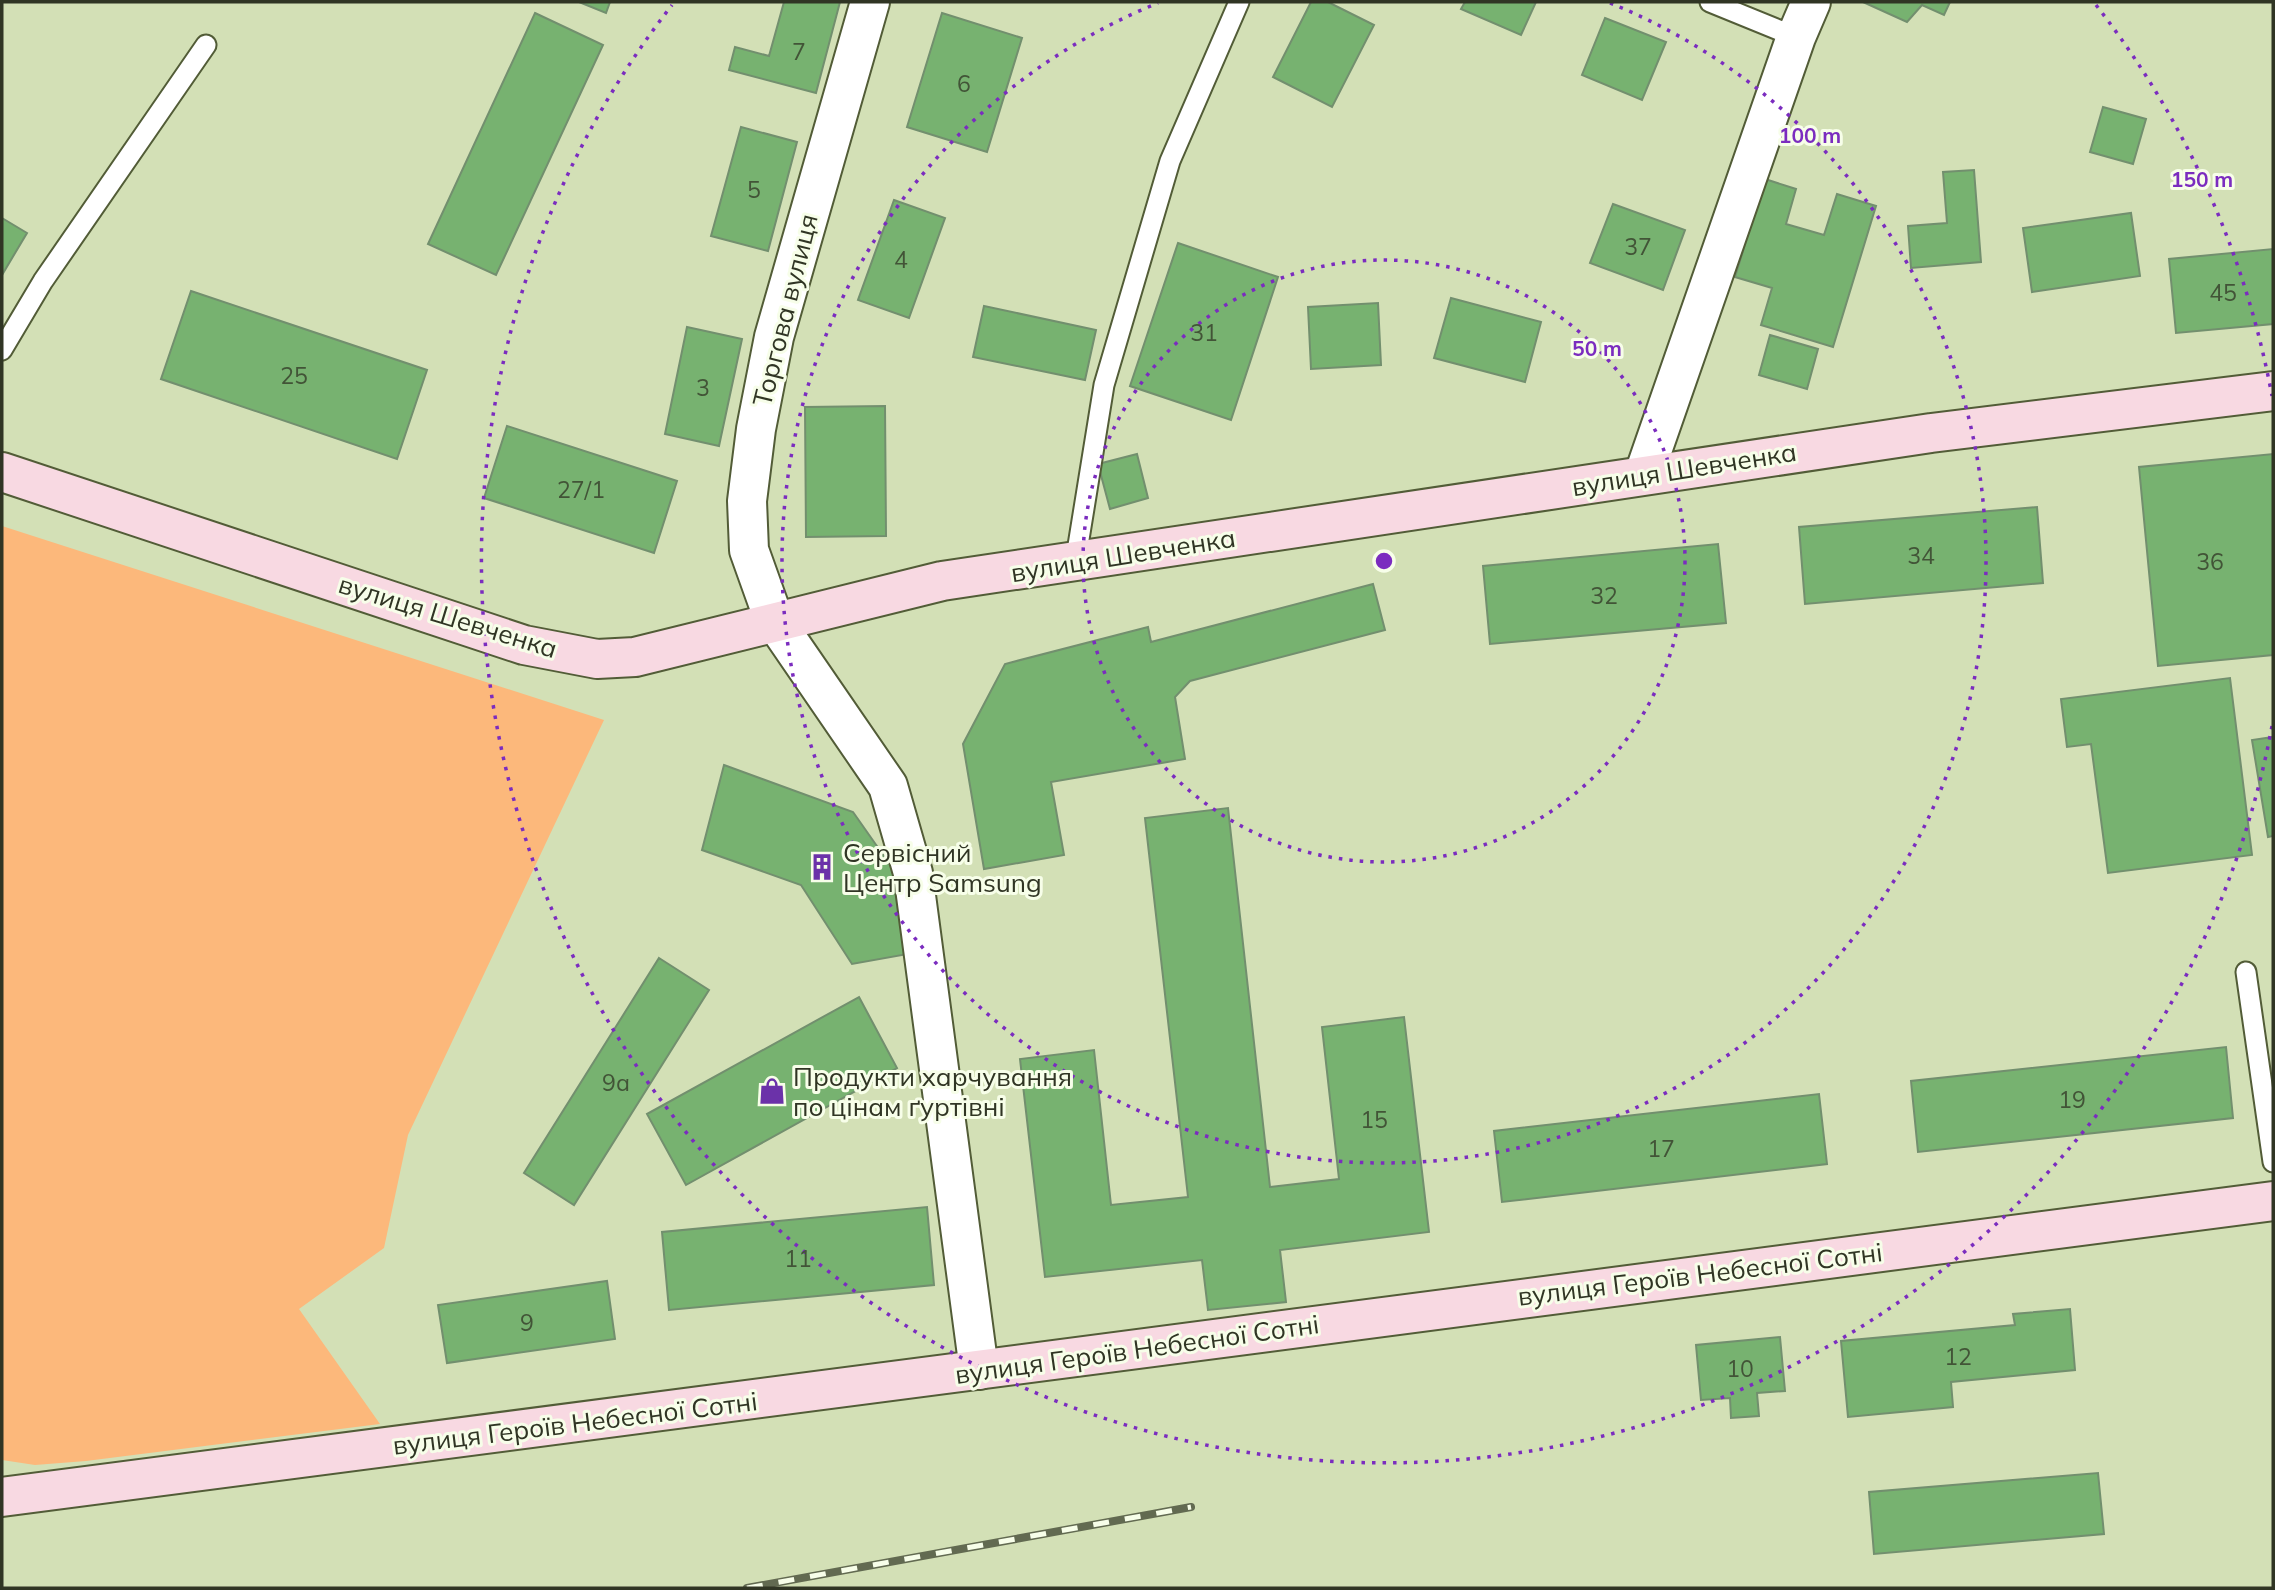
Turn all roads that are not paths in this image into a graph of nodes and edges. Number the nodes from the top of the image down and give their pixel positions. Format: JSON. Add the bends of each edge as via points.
{"nodes":[{"id":1,"x":870,"y":2,"type":"edge"},
{"id":2,"x":1238,"y":2,"type":"edge"},
{"id":3,"x":1710,"y":2,"type":"edge"},
{"id":4,"x":1811,"y":2,"type":"edge"},
{"id":5,"x":1796,"y":37,"type":"junction"},
{"id":6,"x":206,"y":45,"type":"dead end"},
{"id":7,"x":2,"y":350,"type":"edge"},
{"id":8,"x":2273,"y":390,"type":"edge"},
{"id":9,"x":2,"y":472,"type":"edge"},
{"id":10,"x":1644,"y":474,"type":"junction"},
{"id":11,"x":1075,"y":564,"type":"junction"},
{"id":12,"x":774,"y":621,"type":"junction"},
{"id":13,"x":2246,"y":972,"type":"dead end"},
{"id":14,"x":2273,"y":1162,"type":"edge"},
{"id":15,"x":2273,"y":1201,"type":"edge"},
{"id":16,"x":979,"y":1370,"type":"junction"},
{"id":17,"x":14,"y":1492,"type":"edge"}],
"edges":[{"from":1,"to":12,"type":"street","name":"Торгова вулиця","via":[[774,337],[756,429],[747,501],[748,550]]},
{"from":2,"to":11,"type":"lane","via":[[1170,160],[1108,372]]},
{"from":3,"to":5,"type":"lane"},
{"from":4,"to":5,"type":"street"},
{"from":5,"to":10,"type":"street"},
{"from":6,"to":7,"type":"lane","via":[[43,281]]},
{"from":8,"to":10,"type":"street","name":"вулиця Шевченка"},
{"from":9,"to":12,"type":"street","name":"вулиця Шевченка","via":[[524,645],[585,657],[635,657]]},
{"from":10,"to":11,"type":"street","name":"вулиця Шевченка"},
{"from":11,"to":12,"type":"street","name":"вулиця Шевченка","via":[[942,582]]},
{"from":12,"to":16,"type":"street","name":"Торгова вулиця","via":[[888,786],[903,835],[913,873]]},
{"from":13,"to":14,"type":"lane"},
{"from":15,"to":16,"type":"street","name":"вулиця Героїв Небесної Сотні"},
{"from":16,"to":17,"type":"street","name":"вулиця Героїв Небесної Сотні"}]}
